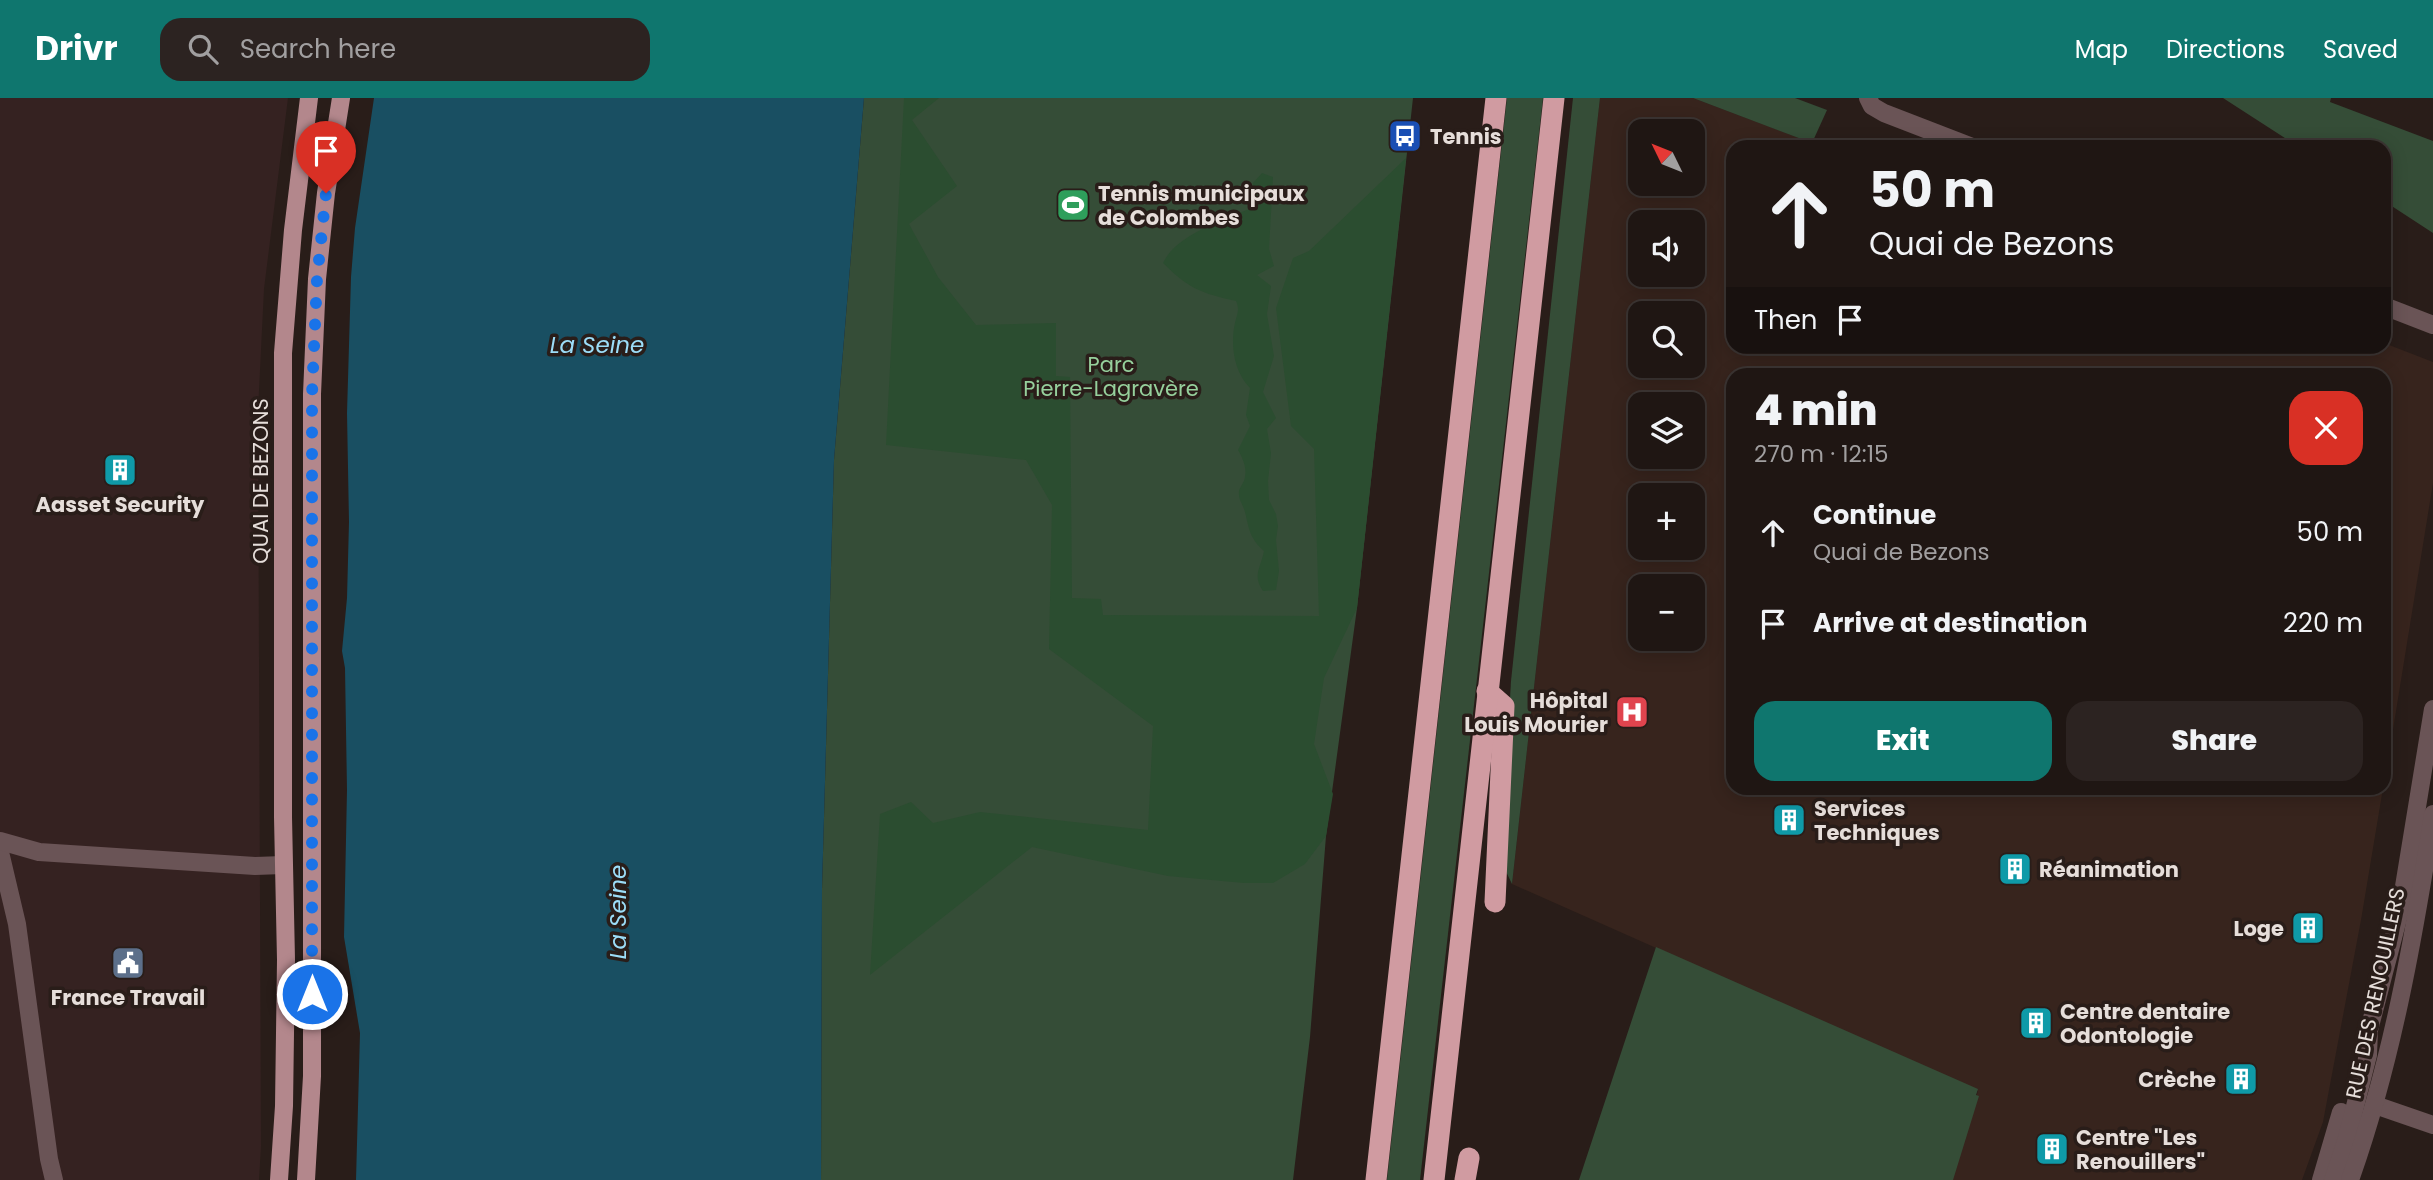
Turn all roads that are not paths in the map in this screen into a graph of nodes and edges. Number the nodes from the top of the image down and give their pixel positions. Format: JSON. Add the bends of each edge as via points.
{"nodes":[{"id":1,"x":309,"y":98,"type":"edge"},
{"id":2,"x":341,"y":98,"type":"edge"},
{"id":3,"x":1496,"y":98,"type":"edge"},
{"id":4,"x":1554,"y":98,"type":"edge"},
{"id":5,"x":1868,"y":98,"type":"edge"},
{"id":6,"x":1954,"y":140,"type":"edge"},
{"id":7,"x":2391,"y":309,"type":"edge"},
{"id":8,"x":2433,"y":326,"type":"edge"},
{"id":9,"x":1487,"y":691,"type":"junction"},
{"id":10,"x":2433,"y":709,"type":"edge"},
{"id":11,"x":2433,"y":814,"type":"edge"},
{"id":12,"x":0,"y":841,"type":"edge"},
{"id":13,"x":0,"y":852,"type":"edge"},
{"id":14,"x":308,"y":860,"type":"junction"},
{"id":15,"x":283,"y":865,"type":"junction"},
{"id":16,"x":1495,"y":902,"type":"dead end"},
{"id":17,"x":2384,"y":965,"type":"junction"},
{"id":18,"x":2402,"y":988,"type":"junction"},
{"id":19,"x":2369,"y":1030,"type":"junction"},
{"id":20,"x":2357,"y":1099,"type":"junction"},
{"id":21,"x":2375,"y":1105,"type":"junction"},
{"id":22,"x":2433,"y":1125,"type":"edge"},
{"id":23,"x":1469,"y":1158,"type":"dead end"},
{"id":24,"x":54,"y":1180,"type":"edge"},
{"id":25,"x":279,"y":1180,"type":"edge"},
{"id":26,"x":306,"y":1180,"type":"edge"},
{"id":27,"x":1376,"y":1180,"type":"edge"},
{"id":28,"x":1434,"y":1180,"type":"edge"},
{"id":29,"x":1465,"y":1180,"type":"edge"},
{"id":30,"x":2321,"y":1180,"type":"edge"},
{"id":31,"x":2333,"y":1180,"type":"edge"},
{"id":32,"x":2350,"y":1180,"type":"edge"}],
"edges":[{"from":1,"to":15,"type":"main road","name":"QUAI DE BEZONS","via":[[283,353]]},
{"from":2,"to":14,"type":"main road","via":[[317,279]]},
{"from":3,"to":27,"type":"highway"},
{"from":4,"to":9,"type":"highway"},
{"from":5,"to":6,"type":"street","via":[[1884,113]]},
{"from":7,"to":8,"type":"street"},
{"from":9,"to":16,"type":"highway","via":[[1504,706]]},
{"from":9,"to":28,"type":"highway"},
{"from":10,"to":17,"type":"street","name":"RUE DES RENOUILLERS","via":[[2400,911]]},
{"from":11,"to":18,"type":"street","name":"RUE DES RENOUILLERS"},
{"from":12,"to":15,"type":"street","via":[[39,852]]},
{"from":13,"to":24,"type":"street","via":[[17,924]]},
{"from":14,"to":15,"type":"main road"},
{"from":14,"to":26,"type":"main road","via":[[312,1076]]},
{"from":15,"to":25,"type":"main road","name":"QUAI DE BEZONS","via":[[286,960]]},
{"from":17,"to":18,"type":"street"},
{"from":17,"to":19,"type":"street","name":"RUE DES RENOUILLERS"},
{"from":18,"to":21,"type":"street","name":"RUE DES RENOUILLERS"},
{"from":19,"to":20,"type":"street","name":"RUE DES RENOUILLERS"},
{"from":19,"to":30,"type":"street","name":"RUE DES RENOUILLERS","via":[[2354,1061]]},
{"from":20,"to":21,"type":"street"},
{"from":20,"to":31,"type":"street","name":"RUE DES RENOUILLERS"},
{"from":21,"to":22,"type":"street"},
{"from":21,"to":32,"type":"street","name":"RUE DES RENOUILLERS"},
{"from":23,"to":29,"type":"highway"}]}
